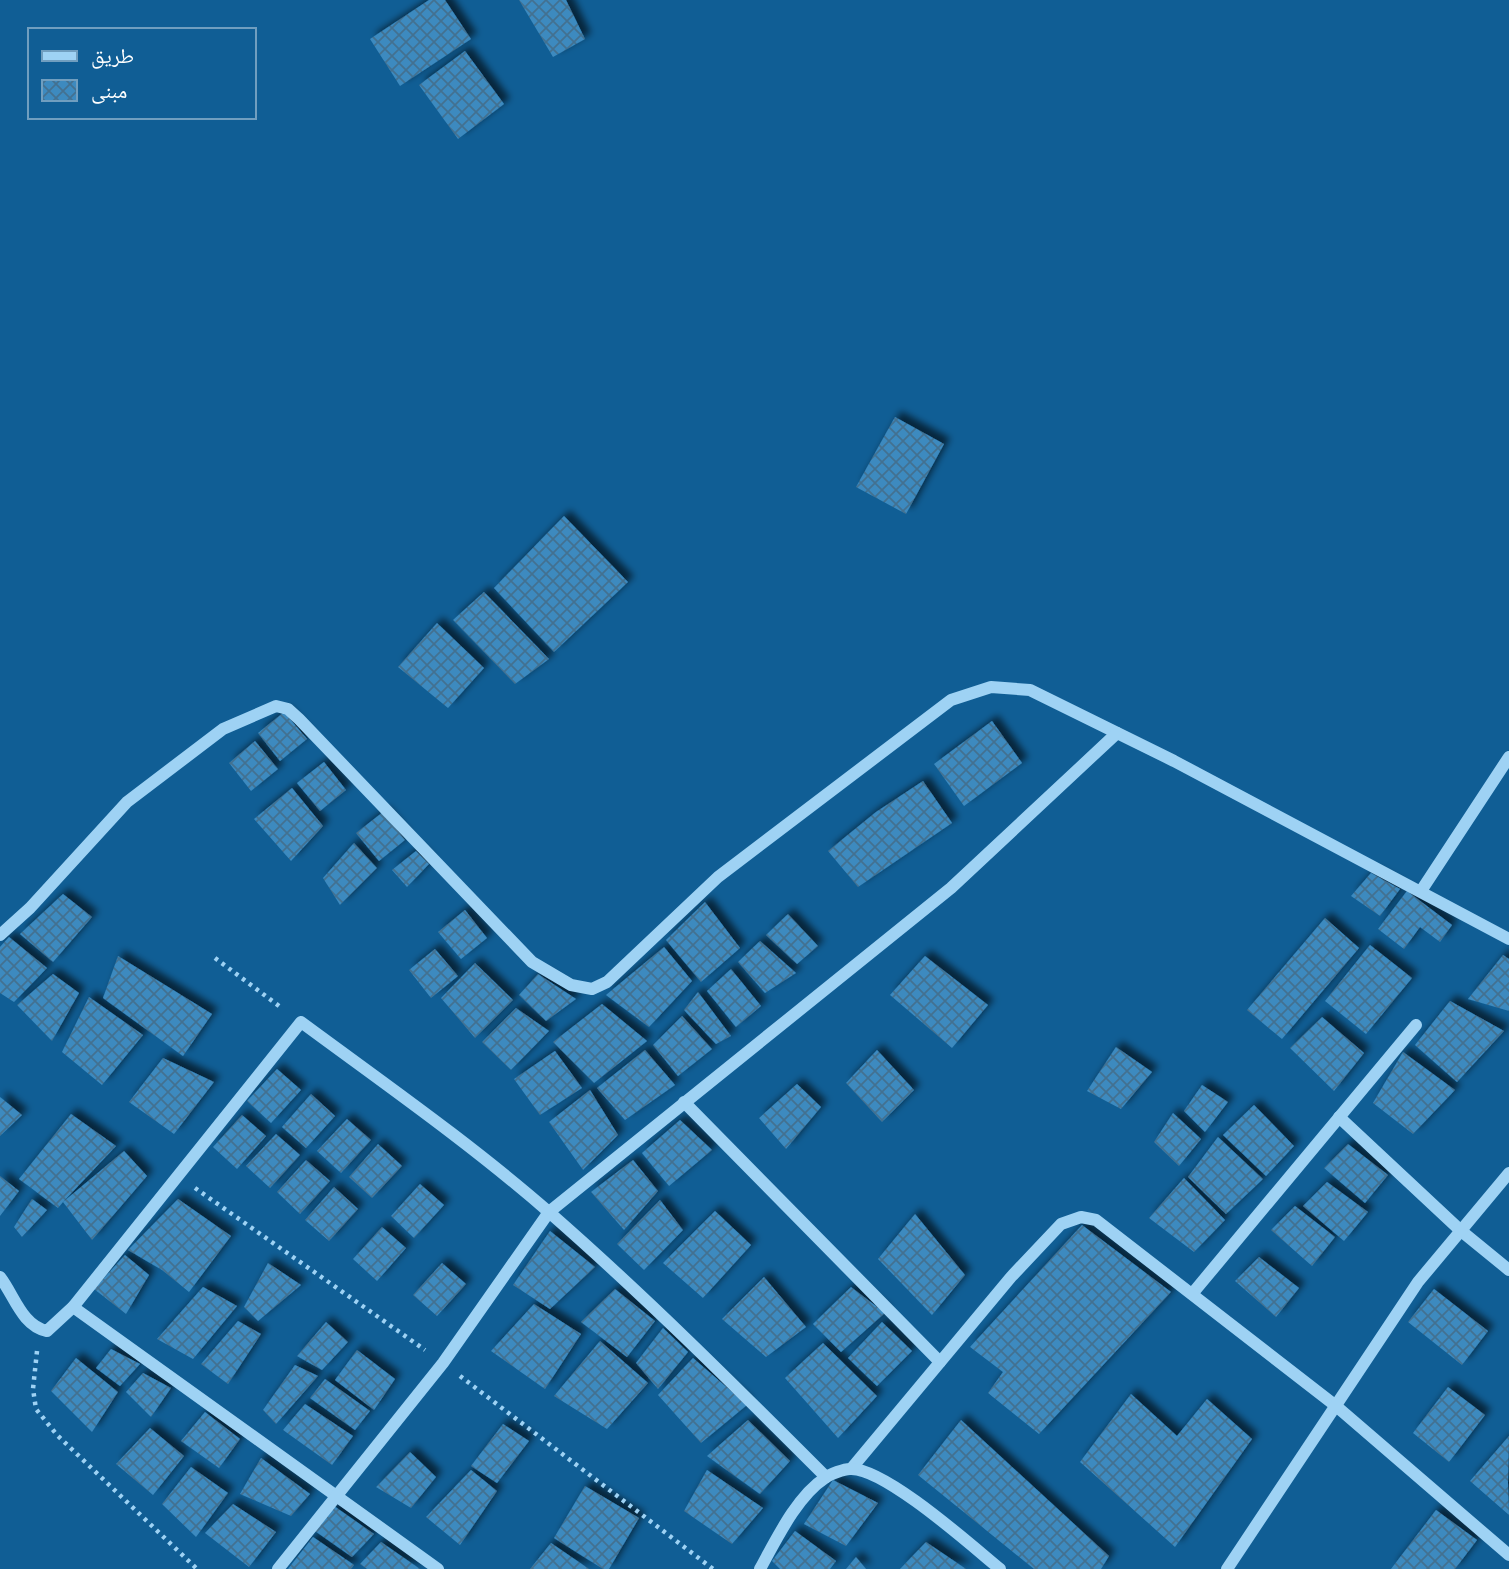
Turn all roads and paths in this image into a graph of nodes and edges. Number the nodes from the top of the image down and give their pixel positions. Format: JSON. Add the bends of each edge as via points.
{"nodes":[{"id":1,"x":1117,"y":733,"type":"junction"},
{"id":2,"x":1509,"y":757,"type":"edge"},
{"id":3,"x":1421,"y":891,"type":"junction"},
{"id":4,"x":0,"y":935,"type":"edge"},
{"id":5,"x":1509,"y":939,"type":"edge"},
{"id":6,"x":215,"y":958,"type":"dead end"},
{"id":7,"x":301,"y":1022,"type":"junction"},
{"id":8,"x":1416,"y":1025,"type":"dead end"},
{"id":9,"x":684,"y":1102,"type":"junction"},
{"id":10,"x":1339,"y":1117,"type":"junction"},
{"id":11,"x":1509,"y":1172,"type":"edge"},
{"id":12,"x":549,"y":1212,"type":"junction"},
{"id":13,"x":1461,"y":1230,"type":"junction"},
{"id":14,"x":1509,"y":1270,"type":"edge"},
{"id":15,"x":0,"y":1277,"type":"edge"},
{"id":16,"x":1192,"y":1294,"type":"junction"},
{"id":17,"x":73,"y":1307,"type":"junction"},
{"id":18,"x":39,"y":1329,"type":"junction"},
{"id":19,"x":940,"y":1362,"type":"junction"},
{"id":20,"x":1336,"y":1406,"type":"junction"},
{"id":21,"x":851,"y":1469,"type":"junction"},
{"id":22,"x":826,"y":1477,"type":"junction"},
{"id":23,"x":334,"y":1496,"type":"junction"},
{"id":24,"x":1509,"y":1555,"type":"edge"},
{"id":25,"x":197,"y":1569,"type":"edge"},
{"id":26,"x":278,"y":1569,"type":"edge"},
{"id":27,"x":438,"y":1569,"type":"edge"},
{"id":28,"x":760,"y":1569,"type":"edge"},
{"id":29,"x":1000,"y":1569,"type":"edge"},
{"id":30,"x":1227,"y":1569,"type":"edge"}],
"edges":[{"from":1,"to":3,"type":"street"},
{"from":1,"to":4,"type":"street","via":[[1030,690],[991,687],[951,700],[718,877],[607,982],[592,989],[572,985],[532,962],[299,719],[276,706],[223,729],[127,802]]},
{"from":1,"to":9,"type":"street","via":[[951,888]]},
{"from":2,"to":3,"type":"street"},
{"from":3,"to":5,"type":"street"},
{"from":6,"to":7,"type":"path"},
{"from":7,"to":12,"type":"street","via":[[461,1139]]},
{"from":7,"to":17,"type":"street"},
{"from":8,"to":10,"type":"street"},
{"from":9,"to":12,"type":"street"},
{"from":9,"to":19,"type":"street"},
{"from":10,"to":13,"type":"street"},
{"from":10,"to":16,"type":"street"},
{"from":11,"to":13,"type":"street"},
{"from":12,"to":22,"type":"street","via":[[683,1335]]},
{"from":12,"to":23,"type":"street","via":[[443,1363]]},
{"from":13,"to":14,"type":"street"},
{"from":13,"to":20,"type":"street","via":[[1418,1282]]},
{"from":15,"to":18,"type":"street","via":[[26,1318]]},
{"from":16,"to":19,"type":"street","via":[[1096,1220],[1081,1217],[1061,1224]]},
{"from":16,"to":20,"type":"street"},
{"from":17,"to":18,"type":"street","via":[[47,1331]]},
{"from":17,"to":23,"type":"street"},
{"from":18,"to":25,"type":"path","via":[[33,1389],[36,1409],[57,1435]]},
{"from":19,"to":21,"type":"street"},
{"from":20,"to":24,"type":"street"},
{"from":20,"to":30,"type":"street"},
{"from":21,"to":22,"type":"street"},
{"from":21,"to":29,"type":"street","via":[[880,1478],[914,1500]]},
{"from":22,"to":28,"type":"street","via":[[784,1526]]},
{"from":23,"to":26,"type":"street"},
{"from":23,"to":27,"type":"street"}]}
